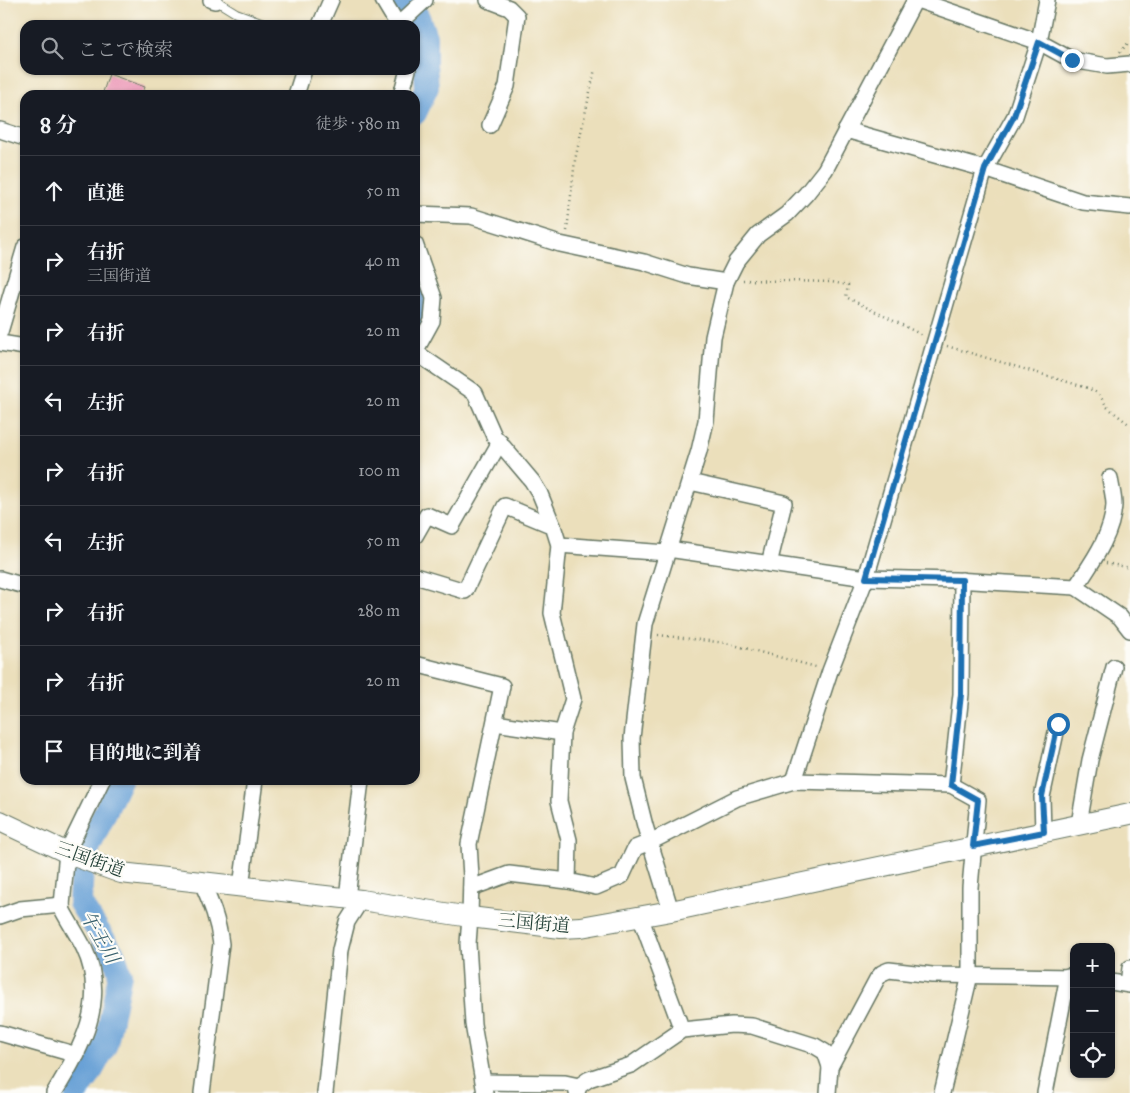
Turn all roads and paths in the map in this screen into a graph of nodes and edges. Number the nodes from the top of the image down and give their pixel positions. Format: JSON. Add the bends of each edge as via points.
{"nodes":[{"id":1,"x":214,"y":0,"type":"edge"},
{"id":2,"x":331,"y":0,"type":"edge"},
{"id":3,"x":384,"y":0,"type":"edge"},
{"id":4,"x":425,"y":0,"type":"edge"},
{"id":5,"x":488,"y":0,"type":"edge"},
{"id":6,"x":916,"y":0,"type":"edge"},
{"id":7,"x":1048,"y":0,"type":"edge"},
{"id":8,"x":255,"y":20,"type":"edge"},
{"id":9,"x":322,"y":20,"type":"edge"},
{"id":10,"x":398,"y":20,"type":"edge"},
{"id":11,"x":403,"y":20,"type":"edge"},
{"id":12,"x":1039,"y":42,"type":"junction"},
{"id":13,"x":1130,"y":64,"type":"edge"},
{"id":14,"x":595,"y":69,"type":"dead end"},
{"id":15,"x":302,"y":75,"type":"edge"},
{"id":16,"x":406,"y":75,"type":"edge"},
{"id":17,"x":298,"y":90,"type":"edge"},
{"id":18,"x":402,"y":90,"type":"edge"},
{"id":19,"x":490,"y":125,"type":"dead end"},
{"id":20,"x":0,"y":130,"type":"edge"},
{"id":21,"x":846,"y":130,"type":"junction"},
{"id":22,"x":20,"y":136,"type":"edge"},
{"id":23,"x":985,"y":169,"type":"junction"},
{"id":24,"x":1130,"y":207,"type":"edge"},
{"id":25,"x":420,"y":214,"type":"edge"},
{"id":26,"x":565,"y":245,"type":"junction"},
{"id":27,"x":420,"y":258,"type":"edge"},
{"id":28,"x":20,"y":264,"type":"edge"},
{"id":29,"x":726,"y":282,"type":"junction"},
{"id":30,"x":0,"y":332,"type":"edge"},
{"id":31,"x":0,"y":343,"type":"edge"},
{"id":32,"x":420,"y":343,"type":"edge"},
{"id":33,"x":20,"y":346,"type":"edge"},
{"id":34,"x":420,"y":355,"type":"edge"},
{"id":35,"x":500,"y":442,"type":"junction"},
{"id":36,"x":1110,"y":478,"type":"dead end"},
{"id":37,"x":690,"y":482,"type":"junction"},
{"id":38,"x":420,"y":524,"type":"edge"},
{"id":39,"x":553,"y":526,"type":"junction"},
{"id":40,"x":559,"y":545,"type":"junction"},
{"id":41,"x":667,"y":551,"type":"junction"},
{"id":42,"x":1092,"y":561,"type":"junction"},
{"id":43,"x":769,"y":564,"type":"junction"},
{"id":44,"x":1130,"y":568,"type":"edge"},
{"id":45,"x":420,"y":578,"type":"edge"},
{"id":46,"x":866,"y":578,"type":"junction"},
{"id":47,"x":0,"y":579,"type":"edge"},
{"id":48,"x":962,"y":580,"type":"junction"},
{"id":49,"x":20,"y":585,"type":"edge"},
{"id":50,"x":1076,"y":587,"type":"junction"},
{"id":51,"x":1130,"y":630,"type":"edge"},
{"id":52,"x":644,"y":634,"type":"junction"},
{"id":53,"x":420,"y":665,"type":"edge"},
{"id":54,"x":1114,"y":667,"type":"dead end"},
{"id":55,"x":830,"y":671,"type":"junction"},
{"id":56,"x":494,"y":723,"type":"junction"},
{"id":57,"x":1058,"y":724,"type":"dead end"},
{"id":58,"x":562,"y":733,"type":"junction"},
{"id":59,"x":794,"y":781,"type":"junction"},
{"id":60,"x":100,"y":785,"type":"edge"},
{"id":61,"x":254,"y":785,"type":"edge"},
{"id":62,"x":361,"y":785,"type":"edge"},
{"id":63,"x":951,"y":785,"type":"junction"},
{"id":64,"x":1130,"y":814,"type":"edge"},
{"id":65,"x":0,"y":821,"type":"edge"},
{"id":66,"x":1079,"y":824,"type":"junction"},
{"id":67,"x":1044,"y":832,"type":"junction"},
{"id":68,"x":650,"y":842,"type":"junction"},
{"id":69,"x":973,"y":846,"type":"junction"},
{"id":70,"x":71,"y":854,"type":"junction"},
{"id":71,"x":568,"y":881,"type":"junction"},
{"id":72,"x":202,"y":883,"type":"junction"},
{"id":73,"x":241,"y":887,"type":"junction"},
{"id":74,"x":471,"y":888,"type":"junction"},
{"id":75,"x":354,"y":899,"type":"junction"},
{"id":76,"x":62,"y":905,"type":"junction"},
{"id":77,"x":671,"y":910,"type":"junction"},
{"id":78,"x":0,"y":916,"type":"edge"},
{"id":79,"x":640,"y":916,"type":"junction"},
{"id":80,"x":470,"y":917,"type":"junction"},
{"id":81,"x":1130,"y":968,"type":"edge"},
{"id":82,"x":970,"y":975,"type":"junction"},
{"id":83,"x":1070,"y":976,"type":"edge"},
{"id":84,"x":1070,"y":980,"type":"edge"},
{"id":85,"x":1115,"y":982,"type":"edge"},
{"id":86,"x":1129,"y":984,"type":"edge"},
{"id":87,"x":682,"y":1030,"type":"junction"},
{"id":88,"x":0,"y":1033,"type":"edge"},
{"id":89,"x":77,"y":1055,"type":"junction"},
{"id":90,"x":830,"y":1066,"type":"junction"},
{"id":91,"x":484,"y":1087,"type":"edge"},
{"id":92,"x":578,"y":1090,"type":"edge"},
{"id":93,"x":54,"y":1093,"type":"edge"},
{"id":94,"x":202,"y":1093,"type":"edge"},
{"id":95,"x":325,"y":1093,"type":"edge"},
{"id":96,"x":828,"y":1093,"type":"edge"},
{"id":97,"x":942,"y":1093,"type":"edge"},
{"id":98,"x":1045,"y":1093,"type":"edge"}],
"edges":[{"from":1,"to":8,"type":"lane"},
{"from":2,"to":9,"type":"street"},
{"from":3,"to":10,"type":"street"},
{"from":4,"to":11,"type":"street"},
{"from":5,"to":19,"type":"street","via":[[509,8],[517,16],[507,86]]},
{"from":6,"to":12,"type":"street"},
{"from":6,"to":21,"type":"street"},
{"from":7,"to":12,"type":"street"},
{"from":12,"to":13,"type":"street","via":[[1072,60],[1107,66]]},
{"from":12,"to":23,"type":"street","via":[[1014,116]]},
{"from":14,"to":26,"type":"path","via":[[575,160]]},
{"from":15,"to":17,"type":"street"},
{"from":16,"to":18,"type":"street"},
{"from":20,"to":22,"type":"street"},
{"from":21,"to":23,"type":"street"},
{"from":21,"to":29,"type":"street","via":[[826,170],[787,214],[758,235],[736,262]]},
{"from":23,"to":24,"type":"street","via":[[1083,202]]},
{"from":23,"to":46,"type":"street"},
{"from":25,"to":26,"type":"street","via":[[471,216]]},
{"from":26,"to":29,"type":"street","via":[[644,262],[688,276]]},
{"from":27,"to":32,"type":"street","via":[[434,298],[432,321]]},
{"from":28,"to":30,"type":"street"},
{"from":29,"to":37,"type":"street","via":[[713,337],[706,421]]},
{"from":31,"to":33,"type":"street"},
{"from":34,"to":35,"type":"street","via":[[475,393],[494,436]]},
{"from":35,"to":38,"type":"street","via":[[452,526],[427,515]]},
{"from":35,"to":39,"type":"street","via":[[532,481]]},
{"from":36,"to":42,"type":"street","via":[[1114,504],[1112,516],[1104,542]]},
{"from":37,"to":41,"type":"street"},
{"from":37,"to":43,"type":"street","via":[[784,503]]},
{"from":39,"to":40,"type":"street"},
{"from":39,"to":45,"type":"street","via":[[505,506],[464,591]]},
{"from":40,"to":41,"type":"street"},
{"from":40,"to":58,"type":"street","via":[[552,614],[573,699]]},
{"from":41,"to":43,"type":"street"},
{"from":41,"to":52,"type":"street"},
{"from":42,"to":44,"type":"path"},
{"from":42,"to":50,"type":"street"},
{"from":43,"to":46,"type":"street"},
{"from":46,"to":48,"type":"street"},
{"from":46,"to":55,"type":"street"},
{"from":47,"to":49,"type":"street"},
{"from":48,"to":50,"type":"street"},
{"from":48,"to":63,"type":"street","via":[[961,694]]},
{"from":50,"to":51,"type":"street","via":[[1120,617]]},
{"from":52,"to":55,"type":"path","via":[[726,643]]},
{"from":52,"to":68,"type":"street","via":[[632,738],[633,778]]},
{"from":53,"to":56,"type":"street","via":[[502,686]]},
{"from":54,"to":66,"type":"street","via":[[1090,760]]},
{"from":55,"to":59,"type":"street"},
{"from":56,"to":58,"type":"street"},
{"from":56,"to":74,"type":"street","via":[[469,844]]},
{"from":57,"to":67,"type":"street","via":[[1042,796]]},
{"from":58,"to":71,"type":"street","via":[[559,801],[569,840]]},
{"from":59,"to":63,"type":"street"},
{"from":59,"to":68,"type":"street","via":[[737,798]]},
{"from":60,"to":70,"type":"street"},
{"from":61,"to":73,"type":"street"},
{"from":62,"to":75,"type":"street"},
{"from":63,"to":69,"type":"street","via":[[978,800]]},
{"from":64,"to":66,"type":"street","name":"三国街道"},
{"from":65,"to":70,"type":"street","name":"三国街道"},
{"from":66,"to":67,"type":"street","name":"三国街道"},
{"from":67,"to":69,"type":"street","name":"三国街道"},
{"from":68,"to":71,"type":"street","via":[[635,848],[622,876],[596,888]]},
{"from":68,"to":77,"type":"street"},
{"from":69,"to":77,"type":"street","name":"三国街道"},
{"from":69,"to":82,"type":"street"},
{"from":70,"to":72,"type":"street","name":"三国街道","via":[[121,873]]},
{"from":70,"to":76,"type":"street"},
{"from":71,"to":74,"type":"street","via":[[509,874]]},
{"from":72,"to":73,"type":"street","name":"三国街道"},
{"from":72,"to":94,"type":"street","via":[[215,910],[221,944]]},
{"from":73,"to":75,"type":"street","name":"三国街道"},
{"from":74,"to":80,"type":"street"},
{"from":75,"to":80,"type":"street","name":"三国街道"},
{"from":75,"to":95,"type":"street","via":[[340,950]]},
{"from":76,"to":78,"type":"street","via":[[20,909]]},
{"from":76,"to":89,"type":"street","via":[[85,950],[94,993],[86,1035]]},
{"from":77,"to":79,"type":"street","name":"三国街道"},
{"from":79,"to":80,"type":"street","name":"三国街道","via":[[561,928]]},
{"from":79,"to":87,"type":"street"},
{"from":80,"to":91,"type":"street","via":[[468,944],[473,1024]]},
{"from":81,"to":86,"type":"street"},
{"from":82,"to":83,"type":"street"},
{"from":82,"to":90,"type":"street","via":[[889,970],[882,973]]},
{"from":82,"to":97,"type":"street"},
{"from":84,"to":98,"type":"street"},
{"from":85,"to":86,"type":"street"},
{"from":87,"to":90,"type":"street","via":[[752,1026],[815,1046],[825,1052]]},
{"from":87,"to":92,"type":"street","via":[[631,1065],[589,1079]]},
{"from":88,"to":89,"type":"street"},
{"from":89,"to":93,"type":"street"},
{"from":90,"to":96,"type":"street"},
{"from":91,"to":92,"type":"street","via":[[565,1083]]}]}
